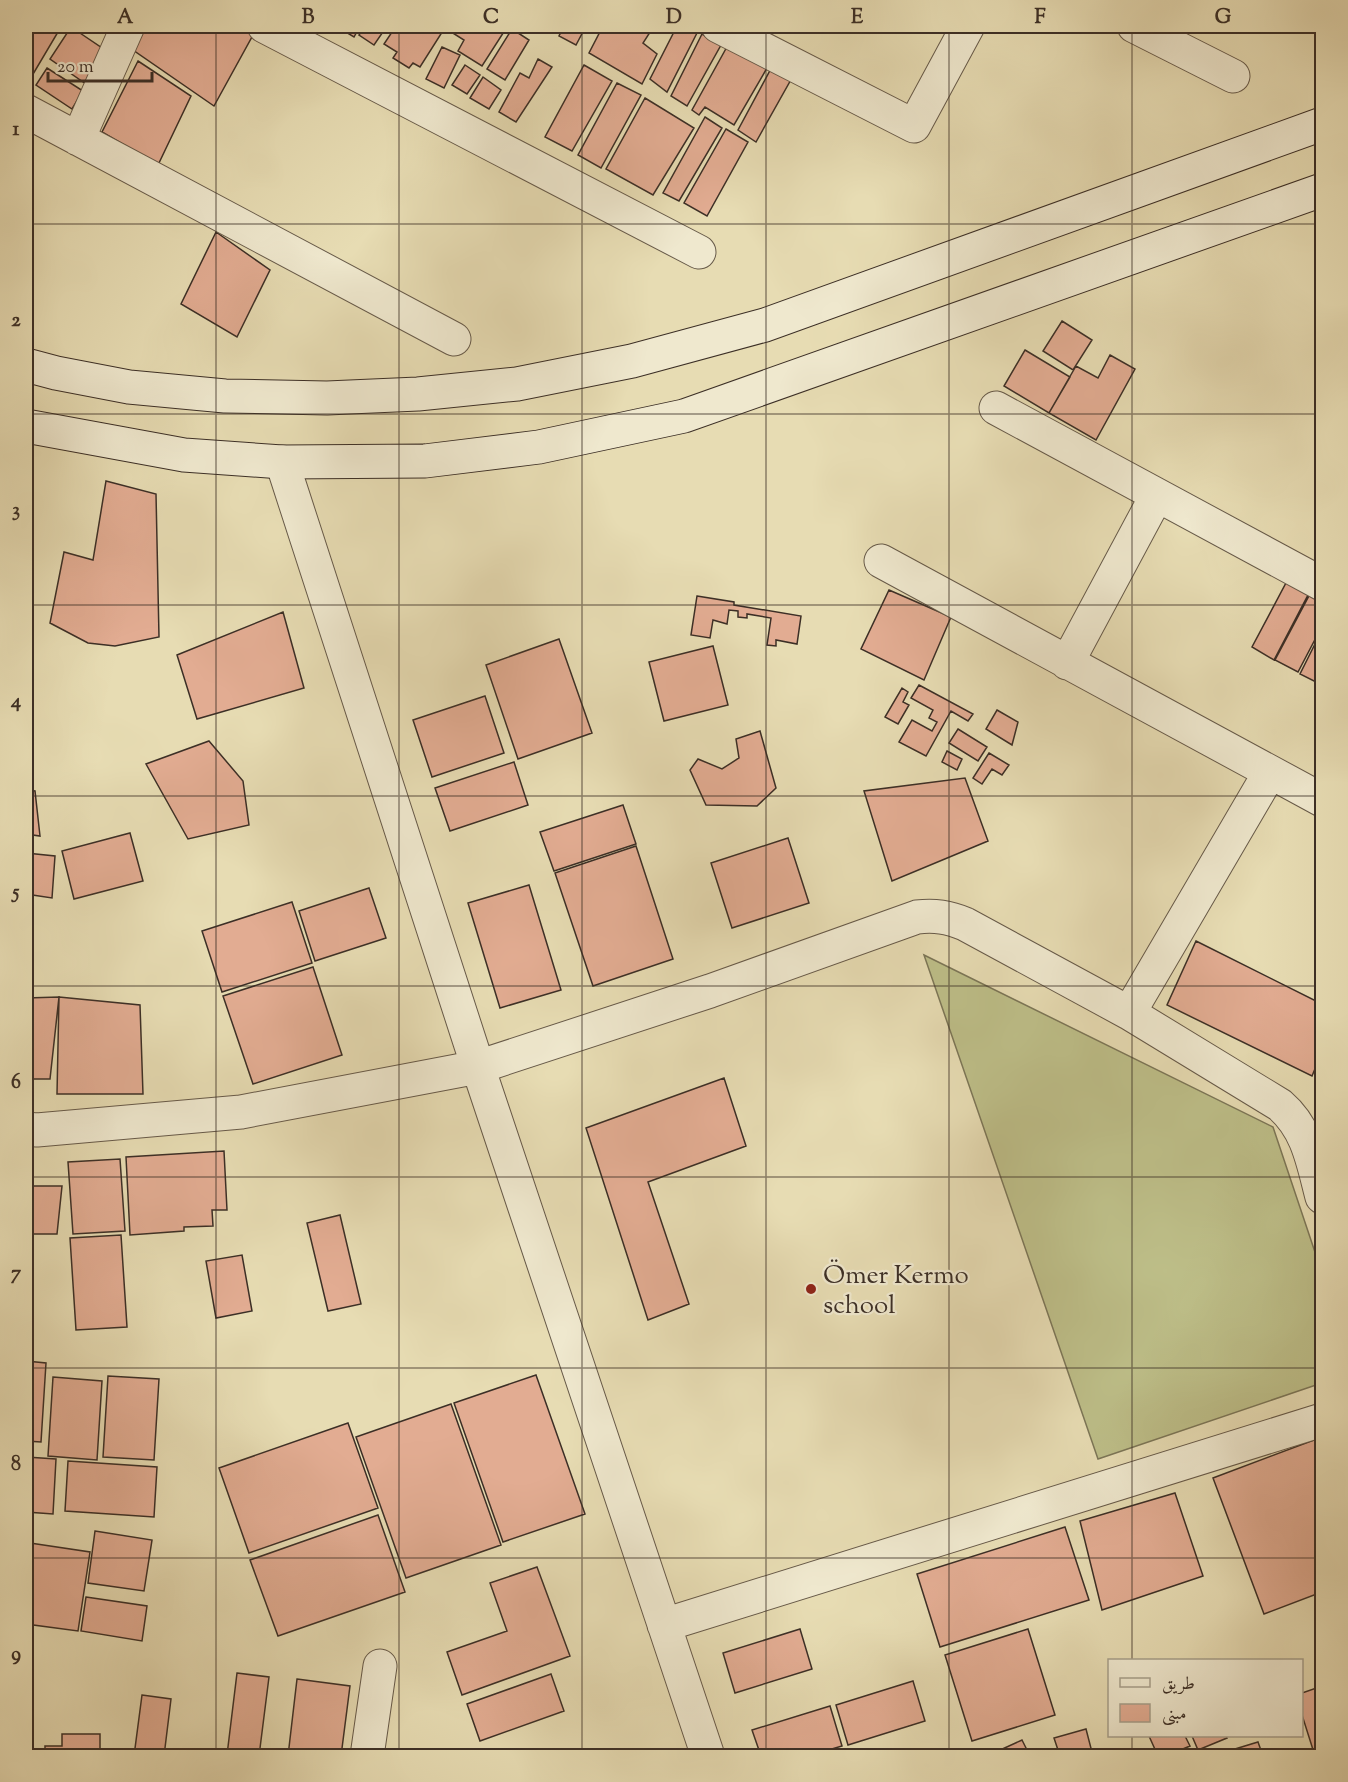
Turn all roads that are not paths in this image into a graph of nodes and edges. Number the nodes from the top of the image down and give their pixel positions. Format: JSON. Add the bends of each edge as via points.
{"nodes":[{"id":1,"x":128,"y":26,"type":"edge"},
{"id":2,"x":264,"y":26,"type":"edge"},
{"id":3,"x":718,"y":26,"type":"edge"},
{"id":4,"x":968,"y":26,"type":"edge"},
{"id":5,"x":1134,"y":26,"type":"edge"},
{"id":6,"x":1233,"y":76,"type":"dead end"},
{"id":7,"x":26,"y":111,"type":"edge"},
{"id":8,"x":1323,"y":124,"type":"edge"},
{"id":9,"x":78,"y":139,"type":"junction"},
{"id":10,"x":1323,"y":190,"type":"edge"},
{"id":11,"x":699,"y":252,"type":"dead end"},
{"id":12,"x":454,"y":339,"type":"dead end"},
{"id":13,"x":26,"y":365,"type":"edge"},
{"id":14,"x":996,"y":408,"type":"dead end"},
{"id":15,"x":26,"y":426,"type":"edge"},
{"id":16,"x":282,"y":462,"type":"junction"},
{"id":17,"x":1157,"y":495,"type":"junction"},
{"id":18,"x":881,"y":561,"type":"dead end"},
{"id":19,"x":1323,"y":584,"type":"edge"},
{"id":20,"x":1066,"y":663,"type":"junction"},
{"id":21,"x":1270,"y":772,"type":"junction"},
{"id":22,"x":1323,"y":800,"type":"edge"},
{"id":23,"x":1129,"y":1013,"type":"junction"},
{"id":24,"x":478,"y":1067,"type":"junction"},
{"id":25,"x":26,"y":1129,"type":"edge"},
{"id":26,"x":1323,"y":1197,"type":"edge"},
{"id":27,"x":1323,"y":1420,"type":"edge"},
{"id":28,"x":664,"y":1625,"type":"junction"},
{"id":29,"x":380,"y":1666,"type":"dead end"},
{"id":30,"x":368,"y":1756,"type":"edge"},
{"id":31,"x":708,"y":1756,"type":"edge"}],
"edges":[{"from":1,"to":9,"type":"street"},
{"from":2,"to":11,"type":"street"},
{"from":3,"to":4,"type":"street","via":[[914,126]]},
{"from":5,"to":6,"type":"street"},
{"from":7,"to":9,"type":"street"},
{"from":8,"to":13,"type":"street","via":[[765,325],[632,361],[517,384],[327,398],[225,396],[129,387]]},
{"from":9,"to":12,"type":"street"},
{"from":10,"to":16,"type":"street","via":[[684,416],[539,447],[425,461]]},
{"from":14,"to":17,"type":"street"},
{"from":15,"to":16,"type":"street","via":[[184,455]]},
{"from":16,"to":24,"type":"street"},
{"from":17,"to":19,"type":"street"},
{"from":17,"to":20,"type":"street"},
{"from":18,"to":20,"type":"street"},
{"from":20,"to":21,"type":"street"},
{"from":21,"to":22,"type":"street"},
{"from":21,"to":23,"type":"street"},
{"from":23,"to":24,"type":"street","via":[[964,924],[929,916]]},
{"from":23,"to":26,"type":"street","via":[[1291,1115],[1305,1138]]},
{"from":24,"to":25,"type":"street","via":[[241,1112]]},
{"from":24,"to":28,"type":"street"},
{"from":27,"to":28,"type":"street"},
{"from":28,"to":31,"type":"street"},
{"from":29,"to":30,"type":"street"}]}
